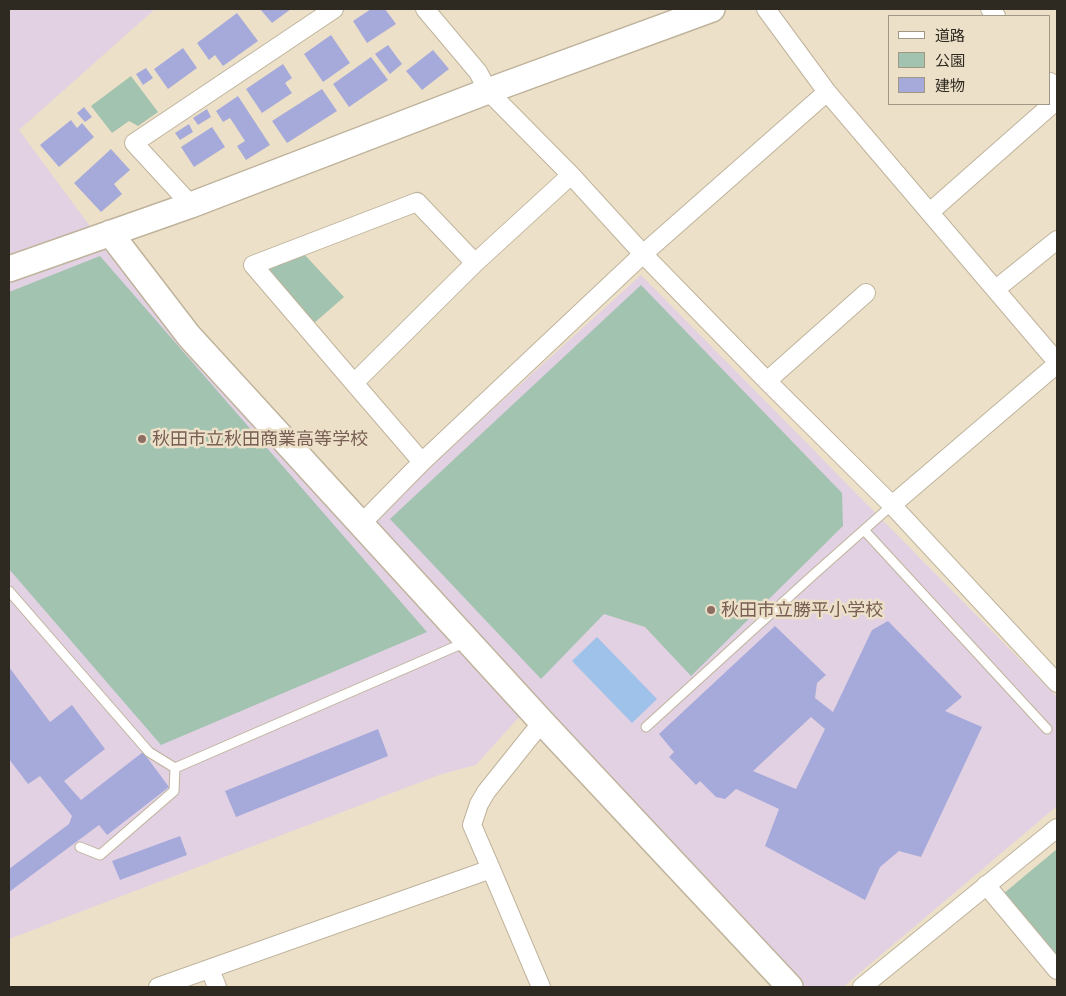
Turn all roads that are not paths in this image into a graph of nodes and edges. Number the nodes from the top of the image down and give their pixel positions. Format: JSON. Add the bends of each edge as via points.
{"nodes":[{"id":1,"x":334,"y":9,"type":"edge"},
{"id":2,"x":425,"y":9,"type":"edge"},
{"id":3,"x":712,"y":9,"type":"edge"},
{"id":4,"x":766,"y":9,"type":"edge"},
{"id":5,"x":488,"y":91,"type":"junction"},
{"id":6,"x":827,"y":92,"type":"junction"},
{"id":7,"x":1057,"y":100,"type":"edge"},
{"id":8,"x":571,"y":175,"type":"junction"},
{"id":9,"x":191,"y":205,"type":"junction"},
{"id":10,"x":930,"y":212,"type":"junction"},
{"id":11,"x":110,"y":232,"type":"junction"},
{"id":12,"x":1057,"y":240,"type":"edge"},
{"id":13,"x":643,"y":254,"type":"junction"},
{"id":14,"x":475,"y":263,"type":"junction"},
{"id":15,"x":9,"y":270,"type":"edge"},
{"id":16,"x":996,"y":289,"type":"junction"},
{"id":17,"x":866,"y":293,"type":"dead end"},
{"id":18,"x":1057,"y":363,"type":"edge"},
{"id":19,"x":767,"y":381,"type":"junction"},
{"id":20,"x":354,"y":383,"type":"junction"},
{"id":21,"x":422,"y":462,"type":"junction"},
{"id":22,"x":892,"y":505,"type":"junction"},
{"id":23,"x":361,"y":524,"type":"junction"},
{"id":24,"x":864,"y":530,"type":"junction"},
{"id":25,"x":9,"y":591,"type":"edge"},
{"id":26,"x":468,"y":641,"type":"junction"},
{"id":27,"x":1057,"y":682,"type":"edge"},
{"id":28,"x":542,"y":722,"type":"junction"},
{"id":29,"x":646,"y":727,"type":"dead end"},
{"id":30,"x":1048,"y":729,"type":"dead end"},
{"id":31,"x":175,"y":768,"type":"junction"},
{"id":32,"x":1057,"y":828,"type":"edge"},
{"id":33,"x":80,"y":847,"type":"dead end"},
{"id":34,"x":491,"y":869,"type":"junction"},
{"id":35,"x":986,"y":885,"type":"junction"},
{"id":36,"x":210,"y":969,"type":"junction"},
{"id":37,"x":1057,"y":970,"type":"edge"},
{"id":38,"x":158,"y":987,"type":"edge"},
{"id":39,"x":217,"y":987,"type":"edge"},
{"id":40,"x":542,"y":987,"type":"edge"},
{"id":41,"x":790,"y":987,"type":"edge"},
{"id":42,"x":862,"y":987,"type":"edge"}],
"edges":[{"from":1,"to":9,"type":"street","via":[[134,143]]},
{"from":2,"to":5,"type":"street","via":[[478,72]]},
{"from":3,"to":5,"type":"street"},
{"from":4,"to":6,"type":"street"},
{"from":5,"to":8,"type":"street"},
{"from":5,"to":9,"type":"street"},
{"from":6,"to":10,"type":"street"},
{"from":6,"to":13,"type":"street"},
{"from":7,"to":10,"type":"street"},
{"from":8,"to":13,"type":"street"},
{"from":8,"to":14,"type":"street"},
{"from":9,"to":11,"type":"street"},
{"from":10,"to":16,"type":"street"},
{"from":11,"to":15,"type":"street"},
{"from":11,"to":23,"type":"street","via":[[189,336]]},
{"from":12,"to":16,"type":"street"},
{"from":13,"to":19,"type":"street"},
{"from":13,"to":21,"type":"street"},
{"from":14,"to":20,"type":"street"},
{"from":14,"to":20,"type":"street","via":[[417,202],[253,265]]},
{"from":16,"to":18,"type":"street"},
{"from":17,"to":19,"type":"street"},
{"from":18,"to":22,"type":"street"},
{"from":19,"to":22,"type":"street"},
{"from":20,"to":21,"type":"street"},
{"from":21,"to":23,"type":"street"},
{"from":22,"to":24,"type":"lane"},
{"from":22,"to":27,"type":"street"},
{"from":23,"to":26,"type":"street"},
{"from":24,"to":29,"type":"lane"},
{"from":24,"to":30,"type":"lane"},
{"from":25,"to":31,"type":"lane","via":[[150,752]]},
{"from":26,"to":28,"type":"street"},
{"from":26,"to":31,"type":"lane"},
{"from":28,"to":34,"type":"street","via":[[479,804],[472,825]]},
{"from":28,"to":41,"type":"street"},
{"from":31,"to":33,"type":"lane","via":[[174,791],[100,855]]},
{"from":32,"to":35,"type":"street"},
{"from":34,"to":36,"type":"street"},
{"from":34,"to":40,"type":"street"},
{"from":35,"to":37,"type":"street"},
{"from":35,"to":42,"type":"street"},
{"from":36,"to":38,"type":"street"},
{"from":36,"to":39,"type":"street"}]}
